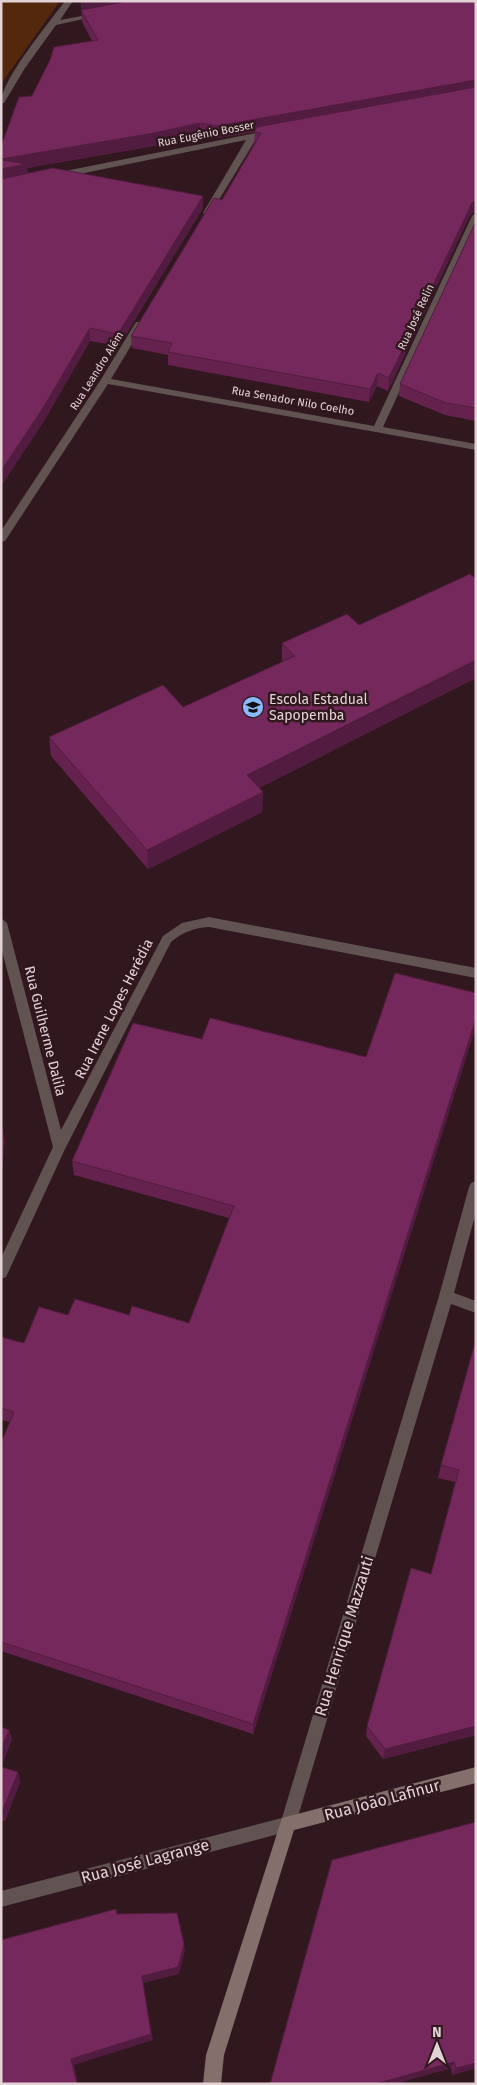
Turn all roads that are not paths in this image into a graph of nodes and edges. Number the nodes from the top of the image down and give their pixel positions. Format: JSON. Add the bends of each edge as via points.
{"nodes":[{"id":1,"x":69,"y":1,"type":"edge"},
{"id":2,"x":110,"y":14,"type":"edge"},
{"id":3,"x":54,"y":23,"type":"junction"},
{"id":4,"x":1,"y":101,"type":"edge"},
{"id":5,"x":282,"y":130,"type":"edge"},
{"id":6,"x":253,"y":136,"type":"junction"},
{"id":7,"x":50,"y":178,"type":"edge"},
{"id":8,"x":476,"y":216,"type":"edge"},
{"id":9,"x":202,"y":220,"type":"edge"},
{"id":10,"x":146,"y":314,"type":"edge"},
{"id":11,"x":105,"y":381,"type":"junction"},
{"id":12,"x":378,"y":428,"type":"junction"},
{"id":13,"x":476,"y":447,"type":"edge"},
{"id":14,"x":1,"y":539,"type":"edge"},
{"id":15,"x":1,"y":923,"type":"edge"},
{"id":16,"x":476,"y":973,"type":"edge"},
{"id":17,"x":59,"y":1147,"type":"junction"},
{"id":18,"x":476,"y":1187,"type":"edge"},
{"id":19,"x":1,"y":1272,"type":"edge"},
{"id":20,"x":446,"y":1296,"type":"junction"},
{"id":21,"x":476,"y":1307,"type":"edge"},
{"id":22,"x":476,"y":1775,"type":"edge"},
{"id":23,"x":288,"y":1824,"type":"junction"},
{"id":24,"x":1,"y":1899,"type":"edge"},
{"id":25,"x":212,"y":2084,"type":"edge"}],
"edges":[{"from":1,"to":3,"type":"street"},
{"from":2,"to":3,"type":"street"},
{"from":3,"to":4,"type":"street"},
{"from":5,"to":6,"type":"street","name":"Rua Eugênio Bosser"},
{"from":6,"to":7,"type":"street","name":"Rua Eugênio Bosser"},
{"from":6,"to":9,"type":"street"},
{"from":8,"to":12,"type":"street","name":"Rua José Relin"},
{"from":10,"to":11,"type":"street","name":"Rua Leandro Além"},
{"from":11,"to":12,"type":"street","name":"Rua Senador Nilo Coelho"},
{"from":11,"to":14,"type":"street","name":"Rua Leandro Além"},
{"from":12,"to":13,"type":"street","name":"Rua Senador Nilo Coelho"},
{"from":15,"to":17,"type":"street","name":"Rua Guilherme Dalila"},
{"from":16,"to":17,"type":"street","name":"Rua Irene Lopes Herédia","via":[[209,922],[178,929],[167,939]]},
{"from":17,"to":19,"type":"street","name":"Rua Irene Lopes Herédia"},
{"from":18,"to":20,"type":"street","name":"Rua Henrique Mazzauti"},
{"from":20,"to":21,"type":"street"},
{"from":20,"to":23,"type":"street","name":"Rua Henrique Mazzauti"},
{"from":22,"to":23,"type":"street","name":"Rua João Lafinur"},
{"from":23,"to":24,"type":"street","name":"Rua José Lagrange"},
{"from":23,"to":25,"type":"street","name":"Rua Henrique Mazzauti","via":[[215,2055]]}]}
